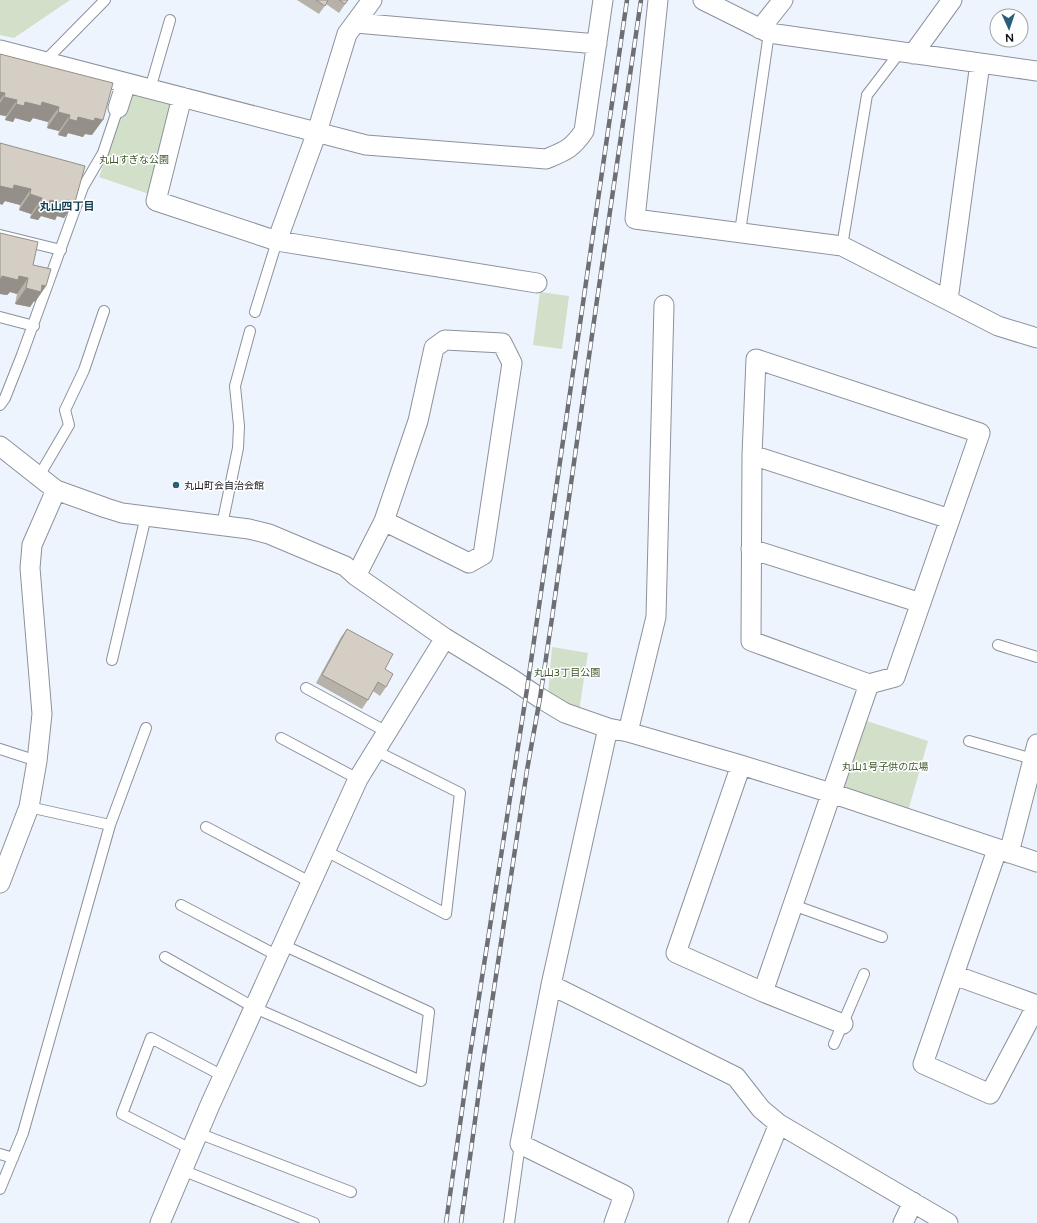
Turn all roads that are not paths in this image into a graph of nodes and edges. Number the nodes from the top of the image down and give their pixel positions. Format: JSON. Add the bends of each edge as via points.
{"nodes":[{"id":1,"x":105,"y":0,"type":"edge"},
{"id":2,"x":372,"y":0,"type":"edge"},
{"id":3,"x":603,"y":0,"type":"edge"},
{"id":4,"x":658,"y":0,"type":"edge"},
{"id":5,"x":703,"y":0,"type":"edge"},
{"id":6,"x":783,"y":0,"type":"edge"},
{"id":7,"x":952,"y":0,"type":"edge"},
{"id":8,"x":170,"y":20,"type":"dead end"},
{"id":9,"x":356,"y":23,"type":"junction"},
{"id":10,"x":765,"y":31,"type":"junction"},
{"id":11,"x":597,"y":44,"type":"junction"},
{"id":12,"x":0,"y":50,"type":"edge"},
{"id":13,"x":907,"y":53,"type":"junction"},
{"id":14,"x":45,"y":61,"type":"junction"},
{"id":15,"x":980,"y":63,"type":"junction"},
{"id":16,"x":1037,"y":71,"type":"edge"},
{"id":17,"x":126,"y":83,"type":"junction"},
{"id":18,"x":150,"y":89,"type":"junction"},
{"id":19,"x":182,"y":97,"type":"junction"},
{"id":20,"x":118,"y":108,"type":"joint"},
{"id":21,"x":317,"y":132,"type":"junction"},
{"id":22,"x":740,"y":232,"type":"junction"},
{"id":23,"x":0,"y":235,"type":"edge"},
{"id":24,"x":277,"y":240,"type":"junction"},
{"id":25,"x":842,"y":246,"type":"junction"},
{"id":26,"x":60,"y":250,"type":"junction"},
{"id":27,"x":537,"y":283,"type":"dead end"},
{"id":28,"x":948,"y":300,"type":"junction"},
{"id":29,"x":664,"y":305,"type":"dead end"},
{"id":30,"x":104,"y":311,"type":"dead end"},
{"id":31,"x":255,"y":312,"type":"dead end"},
{"id":32,"x":0,"y":317,"type":"edge"},
{"id":33,"x":34,"y":326,"type":"junction"},
{"id":34,"x":250,"y":331,"type":"dead end"},
{"id":35,"x":1037,"y":338,"type":"edge"},
{"id":36,"x":0,"y":405,"type":"edge"},
{"id":37,"x":0,"y":446,"type":"edge"},
{"id":38,"x":752,"y":455,"type":"junction"},
{"id":39,"x":38,"y":476,"type":"junction"},
{"id":40,"x":56,"y":490,"type":"junction"},
{"id":41,"x":146,"y":516,"type":"junction"},
{"id":42,"x":950,"y":519,"type":"junction"},
{"id":43,"x":384,"y":522,"type":"junction"},
{"id":44,"x":222,"y":525,"type":"junction"},
{"id":45,"x":751,"y":549,"type":"junction"},
{"id":46,"x":356,"y":576,"type":"junction"},
{"id":47,"x":921,"y":603,"type":"junction"},
{"id":48,"x":445,"y":638,"type":"junction"},
{"id":49,"x":998,"y":645,"type":"dead end"},
{"id":50,"x":1037,"y":657,"type":"edge"},
{"id":51,"x":112,"y":660,"type":"dead end"},
{"id":52,"x":869,"y":684,"type":"junction"},
{"id":53,"x":306,"y":688,"type":"dead end"},
{"id":54,"x":146,"y":728,"type":"dead end"},
{"id":55,"x":608,"y":728,"type":"junction"},
{"id":56,"x":387,"y":732,"type":"junction"},
{"id":57,"x":628,"y":732,"type":"junction"},
{"id":58,"x":281,"y":738,"type":"dead end"},
{"id":59,"x":969,"y":741,"type":"dead end"},
{"id":60,"x":0,"y":749,"type":"edge"},
{"id":61,"x":376,"y":751,"type":"junction"},
{"id":62,"x":1035,"y":751,"type":"edge"},
{"id":63,"x":37,"y":761,"type":"junction"},
{"id":64,"x":741,"y":765,"type":"junction"},
{"id":65,"x":358,"y":780,"type":"junction"},
{"id":66,"x":831,"y":793,"type":"junction"},
{"id":67,"x":29,"y":807,"type":"junction"},
{"id":68,"x":110,"y":825,"type":"junction"},
{"id":69,"x":206,"y":827,"type":"dead end"},
{"id":70,"x":326,"y":851,"type":"junction"},
{"id":71,"x":1003,"y":852,"type":"junction"},
{"id":72,"x":1037,"y":862,"type":"edge"},
{"id":73,"x":1,"y":877,"type":"edge"},
{"id":74,"x":312,"y":883,"type":"junction"},
{"id":75,"x":181,"y":905,"type":"dead end"},
{"id":76,"x":793,"y":905,"type":"junction"},
{"id":77,"x":882,"y":936,"type":"dead end"},
{"id":78,"x":281,"y":951,"type":"junction"},
{"id":79,"x":165,"y":957,"type":"dead end"},
{"id":80,"x":864,"y":974,"type":"dead end"},
{"id":81,"x":954,"y":975,"type":"junction"},
{"id":82,"x":551,"y":984,"type":"junction"},
{"id":83,"x":763,"y":992,"type":"junction"},
{"id":84,"x":255,"y":1008,"type":"junction"},
{"id":85,"x":843,"y":1024,"type":"junction"},
{"id":86,"x":834,"y":1044,"type":"dead end"},
{"id":87,"x":224,"y":1076,"type":"junction"},
{"id":88,"x":779,"y":1124,"type":"junction"},
{"id":89,"x":194,"y":1141,"type":"junction"},
{"id":90,"x":520,"y":1144,"type":"junction"},
{"id":91,"x":0,"y":1154,"type":"edge"},
{"id":92,"x":13,"y":1158,"type":"junction"},
{"id":93,"x":182,"y":1170,"type":"junction"},
{"id":94,"x":0,"y":1189,"type":"edge"},
{"id":95,"x":351,"y":1192,"type":"dead end"},
{"id":96,"x":913,"y":1202,"type":"junction"},
{"id":97,"x":160,"y":1223,"type":"edge"},
{"id":98,"x":314,"y":1223,"type":"edge"},
{"id":99,"x":509,"y":1223,"type":"edge"},
{"id":100,"x":614,"y":1223,"type":"edge"},
{"id":101,"x":738,"y":1223,"type":"edge"},
{"id":102,"x":903,"y":1223,"type":"edge"},
{"id":103,"x":948,"y":1223,"type":"edge"}],
"edges":[{"from":1,"to":14,"type":"lane"},
{"from":2,"to":9,"type":"street"},
{"from":3,"to":11,"type":"street"},
{"from":4,"to":22,"type":"street","via":[[635,219]]},
{"from":5,"to":10,"type":"street"},
{"from":6,"to":10,"type":"street"},
{"from":7,"to":13,"type":"street"},
{"from":8,"to":18,"type":"lane"},
{"from":9,"to":11,"type":"street"},
{"from":9,"to":21,"type":"street","via":[[347,34]]},
{"from":10,"to":13,"type":"street"},
{"from":10,"to":22,"type":"lane"},
{"from":11,"to":21,"type":"street","via":[[584,131],[577,142],[546,159],[366,145]]},
{"from":12,"to":14,"type":"street"},
{"from":13,"to":15,"type":"street"},
{"from":13,"to":25,"type":"lane","via":[[867,95]]},
{"from":14,"to":17,"type":"street"},
{"from":15,"to":16,"type":"street"},
{"from":15,"to":28,"type":"street"},
{"from":17,"to":18,"type":"street"},
{"from":17,"to":20,"type":"street"},
{"from":18,"to":19,"type":"street"},
{"from":19,"to":21,"type":"street"},
{"from":19,"to":24,"type":"street","via":[[156,201]]},
{"from":20,"to":26,"type":"lane","via":[[103,153],[90,168]]},
{"from":21,"to":24,"type":"street"},
{"from":22,"to":25,"type":"street"},
{"from":23,"to":26,"type":"lane"},
{"from":24,"to":27,"type":"street"},
{"from":24,"to":31,"type":"lane"},
{"from":25,"to":28,"type":"street"},
{"from":26,"to":33,"type":"lane"},
{"from":28,"to":35,"type":"street","via":[[998,326]]},
{"from":29,"to":57,"type":"street","via":[[656,617]]},
{"from":30,"to":39,"type":"lane","via":[[84,370],[66,410],[69,425]]},
{"from":32,"to":33,"type":"lane"},
{"from":33,"to":36,"type":"lane"},
{"from":34,"to":44,"type":"lane","via":[[235,386],[239,426],[238,448]]},
{"from":37,"to":39,"type":"street"},
{"from":38,"to":42,"type":"street"},
{"from":38,"to":42,"type":"street","via":[[756,359],[980,433]]},
{"from":38,"to":45,"type":"street"},
{"from":39,"to":40,"type":"street"},
{"from":40,"to":41,"type":"street","via":[[122,513]]},
{"from":40,"to":63,"type":"street","via":[[32,545],[30,568],[42,714]]},
{"from":41,"to":44,"type":"street"},
{"from":41,"to":51,"type":"lane"},
{"from":42,"to":47,"type":"street"},
{"from":43,"to":43,"type":"street","via":[[418,421],[434,348],[445,340],[502,342],[512,362],[483,555],[468,563]]},
{"from":43,"to":46,"type":"street"},
{"from":44,"to":46,"type":"street","via":[[249,528],[269,534],[345,566]]},
{"from":45,"to":47,"type":"street"},
{"from":45,"to":52,"type":"street","via":[[751,641]]},
{"from":46,"to":48,"type":"street"},
{"from":47,"to":52,"type":"street","via":[[895,677]]},
{"from":48,"to":55,"type":"street","via":[[565,713]]},
{"from":48,"to":56,"type":"street"},
{"from":49,"to":50,"type":"lane"},
{"from":52,"to":66,"type":"street"},
{"from":53,"to":56,"type":"lane"},
{"from":54,"to":68,"type":"lane"},
{"from":55,"to":57,"type":"street"},
{"from":55,"to":82,"type":"street"},
{"from":56,"to":61,"type":"street"},
{"from":57,"to":64,"type":"street"},
{"from":58,"to":65,"type":"lane"},
{"from":59,"to":62,"type":"lane"},
{"from":60,"to":63,"type":"lane"},
{"from":61,"to":65,"type":"street"},
{"from":61,"to":70,"type":"lane","via":[[460,793],[446,914]]},
{"from":62,"to":71,"type":"street"},
{"from":63,"to":67,"type":"street"},
{"from":64,"to":66,"type":"street"},
{"from":64,"to":83,"type":"street","via":[[676,953]]},
{"from":65,"to":70,"type":"street"},
{"from":66,"to":71,"type":"street"},
{"from":66,"to":76,"type":"street"},
{"from":67,"to":68,"type":"lane"},
{"from":67,"to":73,"type":"street"},
{"from":68,"to":92,"type":"lane","via":[[23,1133]]},
{"from":69,"to":74,"type":"lane"},
{"from":70,"to":74,"type":"street"},
{"from":71,"to":72,"type":"street"},
{"from":71,"to":81,"type":"street"},
{"from":74,"to":78,"type":"street"},
{"from":75,"to":78,"type":"lane"},
{"from":76,"to":77,"type":"lane"},
{"from":76,"to":83,"type":"street"},
{"from":78,"to":84,"type":"street"},
{"from":78,"to":84,"type":"lane","via":[[429,1012],[421,1081]]},
{"from":79,"to":84,"type":"lane"},
{"from":80,"to":85,"type":"lane"},
{"from":81,"to":81,"type":"street","via":[[923,1064],[990,1094],[1037,1004]]},
{"from":82,"to":88,"type":"street","via":[[736,1077],[761,1109]]},
{"from":82,"to":90,"type":"street"},
{"from":83,"to":85,"type":"street"},
{"from":84,"to":87,"type":"street"},
{"from":85,"to":86,"type":"lane"},
{"from":87,"to":89,"type":"street"},
{"from":87,"to":89,"type":"lane","via":[[151,1038],[122,1114]]},
{"from":88,"to":96,"type":"street"},
{"from":88,"to":101,"type":"street"},
{"from":89,"to":93,"type":"street"},
{"from":89,"to":95,"type":"lane"},
{"from":90,"to":99,"type":"lane"},
{"from":90,"to":100,"type":"street","via":[[624,1195]]},
{"from":91,"to":92,"type":"lane"},
{"from":92,"to":94,"type":"lane"},
{"from":93,"to":97,"type":"street"},
{"from":93,"to":98,"type":"lane"},
{"from":96,"to":102,"type":"street"},
{"from":96,"to":103,"type":"street"}]}
